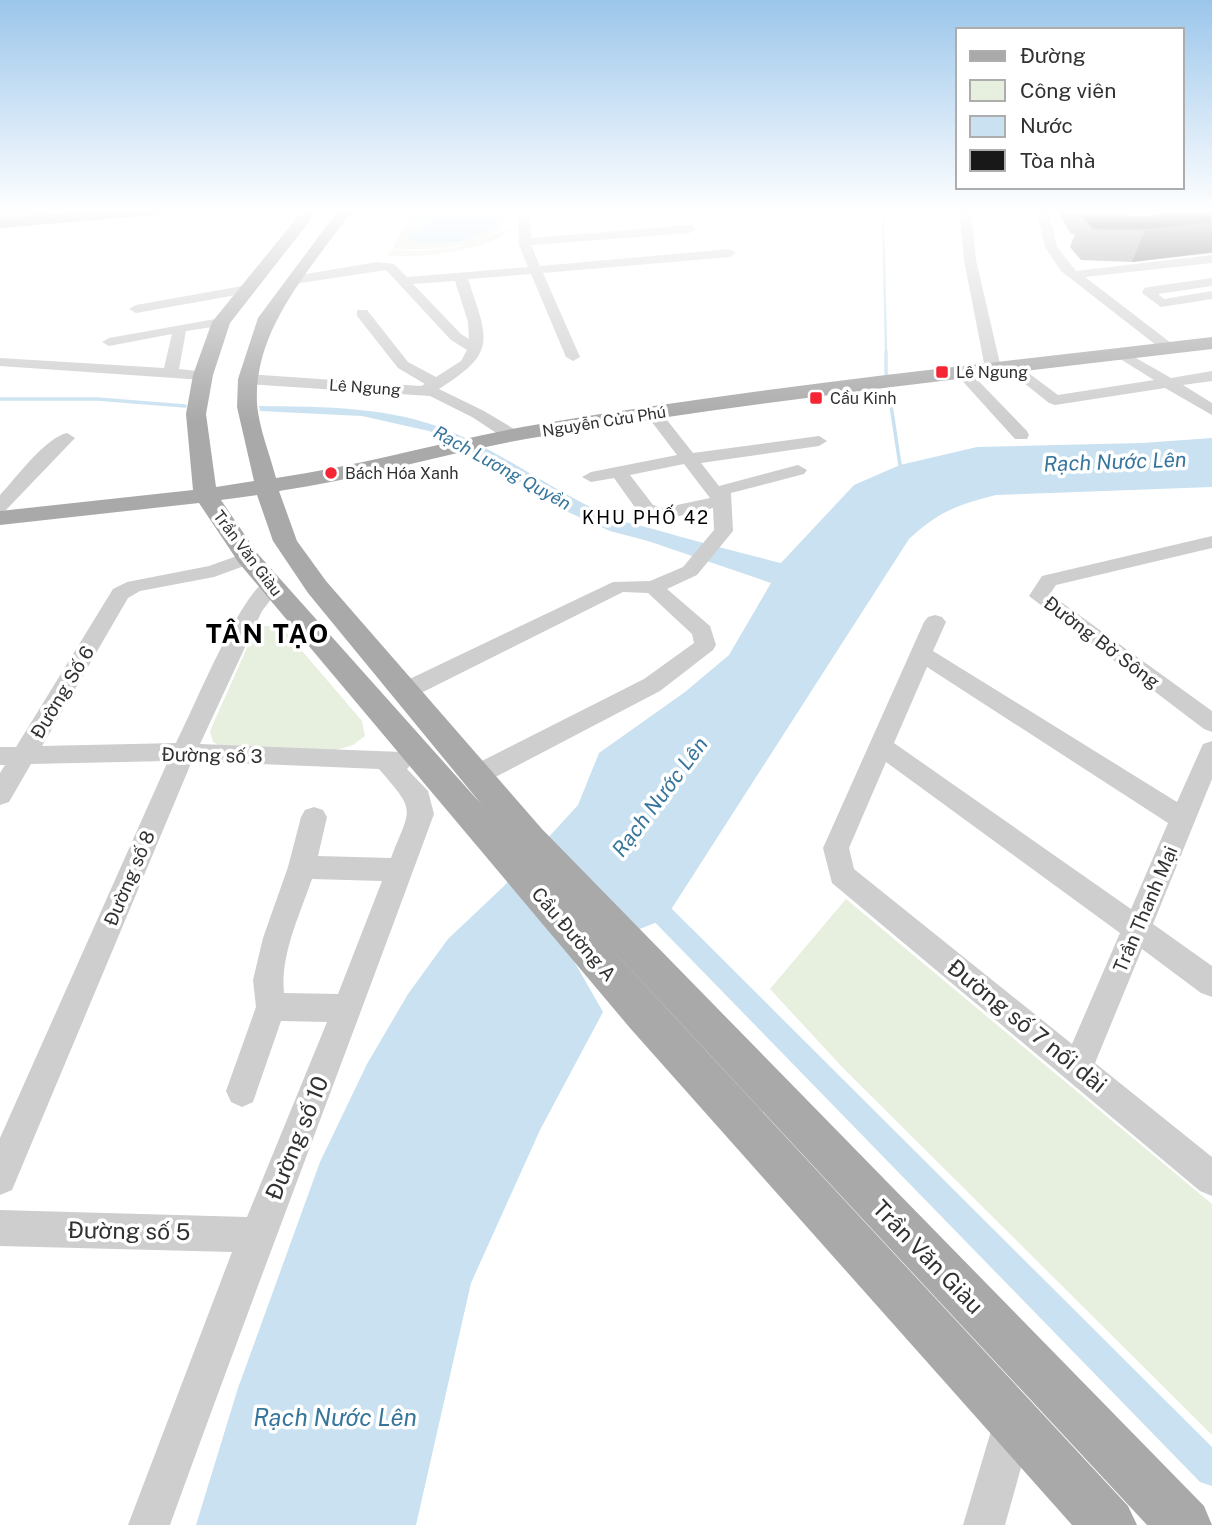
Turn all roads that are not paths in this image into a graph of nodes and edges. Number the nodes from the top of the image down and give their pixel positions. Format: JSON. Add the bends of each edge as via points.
{"nodes":[{"id":1,"x":255,"y":280,"type":"edge"},
{"id":2,"x":294,"y":280,"type":"edge"},
{"id":3,"x":414,"y":280,"type":"edge"},
{"id":4,"x":461,"y":280,"type":"edge"},
{"id":5,"x":541,"y":280,"type":"edge"},
{"id":6,"x":976,"y":280,"type":"edge"},
{"id":7,"x":1079,"y":280,"type":"edge"},
{"id":8,"x":405,"y":281,"type":"joint"},
{"id":9,"x":1212,"y":282,"type":"edge"},
{"id":10,"x":1188,"y":285,"type":"junction"},
{"id":11,"x":248,"y":289,"type":"junction"},
{"id":12,"x":1209,"y":296,"type":"edge"},
{"id":13,"x":136,"y":309,"type":"dead end"},
{"id":14,"x":362,"y":313,"type":"dead end"},
{"id":15,"x":221,"y":322,"type":"junction"},
{"id":16,"x":179,"y":328,"type":"junction"},
{"id":17,"x":109,"y":342,"type":"dead end"},
{"id":18,"x":1212,"y":344,"type":"edge"},
{"id":19,"x":1170,"y":348,"type":"junction"},
{"id":20,"x":476,"y":349,"type":"junction"},
{"id":21,"x":1122,"y":354,"type":"junction"},
{"id":22,"x":573,"y":357,"type":"dead end"},
{"id":23,"x":0,"y":362,"type":"edge"},
{"id":24,"x":1001,"y":367,"type":"junction"},
{"id":25,"x":962,"y":372,"type":"junction"},
{"id":26,"x":170,"y":373,"type":"junction"},
{"id":27,"x":204,"y":375,"type":"junction"},
{"id":28,"x":1212,"y":376,"type":"edge"},
{"id":29,"x":248,"y":379,"type":"junction"},
{"id":30,"x":1169,"y":383,"type":"junction"},
{"id":31,"x":430,"y":387,"type":"junction"},
{"id":32,"x":1212,"y":410,"type":"edge"},
{"id":33,"x":653,"y":413,"type":"junction"},
{"id":34,"x":1021,"y":435,"type":"dead end"},
{"id":35,"x":513,"y":436,"type":"junction"},
{"id":36,"x":67,"y":438,"type":"dead end"},
{"id":37,"x":819,"y":442,"type":"dead end"},
{"id":38,"x":689,"y":458,"type":"junction"},
{"id":39,"x":798,"y":470,"type":"dead end"},
{"id":40,"x":618,"y":471,"type":"junction"},
{"id":41,"x":591,"y":477,"type":"dead end"},
{"id":42,"x":267,"y":486,"type":"junction"},
{"id":43,"x":206,"y":494,"type":"junction"},
{"id":44,"x":721,"y":499,"type":"junction"},
{"id":45,"x":0,"y":506,"type":"edge"},
{"id":46,"x":0,"y":518,"type":"edge"},
{"id":47,"x":1212,"y":542,"type":"edge"},
{"id":48,"x":248,"y":558,"type":"junction"},
{"id":49,"x":272,"y":585,"type":"junction"},
{"id":50,"x":653,"y":587,"type":"junction"},
{"id":51,"x":934,"y":622,"type":"dead end"},
{"id":52,"x":921,"y":653,"type":"junction"},
{"id":53,"x":405,"y":691,"type":"junction"},
{"id":54,"x":1212,"y":723,"type":"edge"},
{"id":55,"x":881,"y":746,"type":"junction"},
{"id":56,"x":1212,"y":750,"type":"edge"},
{"id":57,"x":184,"y":752,"type":"junction"},
{"id":58,"x":11,"y":757,"type":"edge"},
{"id":59,"x":385,"y":760,"type":"junction"},
{"id":60,"x":424,"y":762,"type":"junction"},
{"id":61,"x":477,"y":775,"type":"junction"},
{"id":62,"x":0,"y":795,"type":"edge"},
{"id":63,"x":314,"y":817,"type":"dead end"},
{"id":64,"x":1183,"y":818,"type":"junction"},
{"id":65,"x":516,"y":846,"type":"junction"},
{"id":66,"x":302,"y":867,"type":"junction"},
{"id":67,"x":399,"y":870,"type":"junction"},
{"id":68,"x":1136,"y":929,"type":"junction"},
{"id":69,"x":1212,"y":983,"type":"edge"},
{"id":70,"x":658,"y":1002,"type":"junction"},
{"id":71,"x":271,"y":1007,"type":"junction"},
{"id":72,"x":347,"y":1009,"type":"junction"},
{"id":73,"x":1078,"y":1067,"type":"junction"},
{"id":74,"x":242,"y":1091,"type":"dead end"},
{"id":75,"x":0,"y":1178,"type":"edge"},
{"id":76,"x":1212,"y":1179,"type":"edge"},
{"id":77,"x":0,"y":1228,"type":"edge"},
{"id":78,"x":257,"y":1235,"type":"junction"},
{"id":79,"x":1014,"y":1421,"type":"junction"},
{"id":80,"x":149,"y":1525,"type":"edge"},
{"id":81,"x":984,"y":1525,"type":"edge"},
{"id":82,"x":1109,"y":1525,"type":"edge"},
{"id":83,"x":1185,"y":1525,"type":"edge"}],
"edges":[{"from":1,"to":11,"type":"main road","name":"Trần Văn Giàu"},
{"from":2,"to":29,"type":"main road","name":"Trần Văn Giàu","via":[[267,318]]},
{"from":3,"to":8,"type":"street"},
{"from":4,"to":20,"type":"street","via":[[477,334]]},
{"from":5,"to":22,"type":"street"},
{"from":6,"to":24,"type":"street"},
{"from":7,"to":19,"type":"street"},
{"from":8,"to":20,"type":"street","via":[[456,337]]},
{"from":9,"to":10,"type":"street"},
{"from":10,"to":12,"type":"street"},
{"from":10,"to":12,"type":"street","via":[[1149,293],[1161,303]]},
{"from":11,"to":13,"type":"street"},
{"from":11,"to":15,"type":"main road","name":"Trần Văn Giàu"},
{"from":14,"to":31,"type":"street","via":[[406,368]]},
{"from":15,"to":16,"type":"street"},
{"from":15,"to":27,"type":"main road","name":"Trần Văn Giàu"},
{"from":16,"to":17,"type":"street"},
{"from":16,"to":26,"type":"street"},
{"from":18,"to":19,"type":"main road","name":"Nguyễn Cửu Phú"},
{"from":19,"to":21,"type":"main road","name":"Nguyễn Cửu Phú"},
{"from":20,"to":31,"type":"street","via":[[465,365]]},
{"from":21,"to":24,"type":"main road","name":"Nguyễn Cửu Phú"},
{"from":21,"to":30,"type":"street"},
{"from":23,"to":26,"type":"street"},
{"from":24,"to":25,"type":"main road","name":"Nguyễn Cửu Phú"},
{"from":24,"to":30,"type":"street","via":[[1055,400]]},
{"from":25,"to":33,"type":"main road","name":"Nguyễn Cửu Phú"},
{"from":25,"to":34,"type":"street"},
{"from":26,"to":27,"type":"street"},
{"from":27,"to":43,"type":"main road","name":"Trần Văn Giàu","via":[[196,414]]},
{"from":28,"to":30,"type":"street"},
{"from":29,"to":31,"type":"street","name":"Lê Ngung"},
{"from":29,"to":42,"type":"main road","name":"Trần Văn Giàu","via":[[247,407]]},
{"from":30,"to":32,"type":"street"},
{"from":31,"to":35,"type":"street","name":"Lê Ngung"},
{"from":33,"to":35,"type":"main road","name":"Nguyễn Cửu Phú"},
{"from":33,"to":38,"type":"street"},
{"from":35,"to":42,"type":"main road","name":"Nguyễn Cửu Phú"},
{"from":36,"to":45,"type":"street"},
{"from":37,"to":38,"type":"street"},
{"from":38,"to":40,"type":"street"},
{"from":38,"to":44,"type":"street"},
{"from":39,"to":44,"type":"street","via":[[723,491]]},
{"from":40,"to":41,"type":"street"},
{"from":40,"to":44,"type":"street","via":[[646,509],[662,514]]},
{"from":42,"to":43,"type":"main road","name":"Nguyễn Cửu Phú"},
{"from":42,"to":53,"type":"main road","name":"Trần Văn Giàu","via":[[285,541],[317,587]]},
{"from":43,"to":46,"type":"main road","name":"Nguyễn Cửu Phú"},
{"from":43,"to":48,"type":"main road","name":"Trần Văn Giàu"},
{"from":44,"to":50,"type":"street","via":[[724,531],[690,571]]},
{"from":47,"to":54,"type":"street","name":"Đường Bờ Sông","via":[[1049,580],[1039,596]]},
{"from":48,"to":49,"type":"main road","name":"Trần Văn Giàu"},
{"from":48,"to":58,"type":"street","name":"Đường Số 6","via":[[214,571],[125,590]]},
{"from":49,"to":57,"type":"street","name":"Đường số 8","via":[[253,609]]},
{"from":49,"to":60,"type":"main road","name":"Trần Văn Giàu"},
{"from":50,"to":53,"type":"street","via":[[620,586]]},
{"from":50,"to":61,"type":"street","via":[[702,631],[705,645],[652,685]]},
{"from":51,"to":52,"type":"street"},
{"from":52,"to":55,"type":"street"},
{"from":52,"to":64,"type":"street"},
{"from":53,"to":61,"type":"main road","name":"Trần Văn Giàu"},
{"from":55,"to":68,"type":"street"},
{"from":55,"to":73,"type":"street","name":"Đường số 7 nối dài","via":[[836,848],[842,875]]},
{"from":56,"to":64,"type":"street","name":"Trần Thanh Mại"},
{"from":57,"to":58,"type":"street","name":"Đường số 3"},
{"from":57,"to":59,"type":"street","name":"Đường số 3"},
{"from":57,"to":75,"type":"street","name":"Đường số 8"},
{"from":58,"to":62,"type":"street","name":"Đường Số 6"},
{"from":59,"to":60,"type":"street","name":"Đường số 3"},
{"from":59,"to":67,"type":"street","name":"Đường số 10","via":[[419,798],[421,814]]},
{"from":60,"to":65,"type":"main road","name":"Trần Văn Giàu"},
{"from":61,"to":65,"type":"main road","name":"Trần Văn Giàu"},
{"from":63,"to":66,"type":"street"},
{"from":64,"to":68,"type":"street","name":"Trần Thanh Mại"},
{"from":65,"to":70,"type":"main road","name":"Cầu Đường A"},
{"from":66,"to":67,"type":"street"},
{"from":66,"to":71,"type":"street","via":[[277,938],[268,979]]},
{"from":67,"to":72,"type":"street","name":"Đường số 10"},
{"from":68,"to":69,"type":"street"},
{"from":68,"to":73,"type":"street","name":"Trần Thanh Mại"},
{"from":70,"to":79,"type":"main road"},
{"from":70,"to":83,"type":"main road","name":"Trần Văn Giàu"},
{"from":71,"to":72,"type":"street"},
{"from":71,"to":74,"type":"street"},
{"from":72,"to":78,"type":"street","name":"Đường số 10"},
{"from":73,"to":76,"type":"street","name":"Đường số 7 nối dài"},
{"from":77,"to":78,"type":"street","name":"Đường số 5"},
{"from":78,"to":80,"type":"street","name":"Đường số 10"},
{"from":79,"to":81,"type":"street"},
{"from":79,"to":82,"type":"main road"}]}
